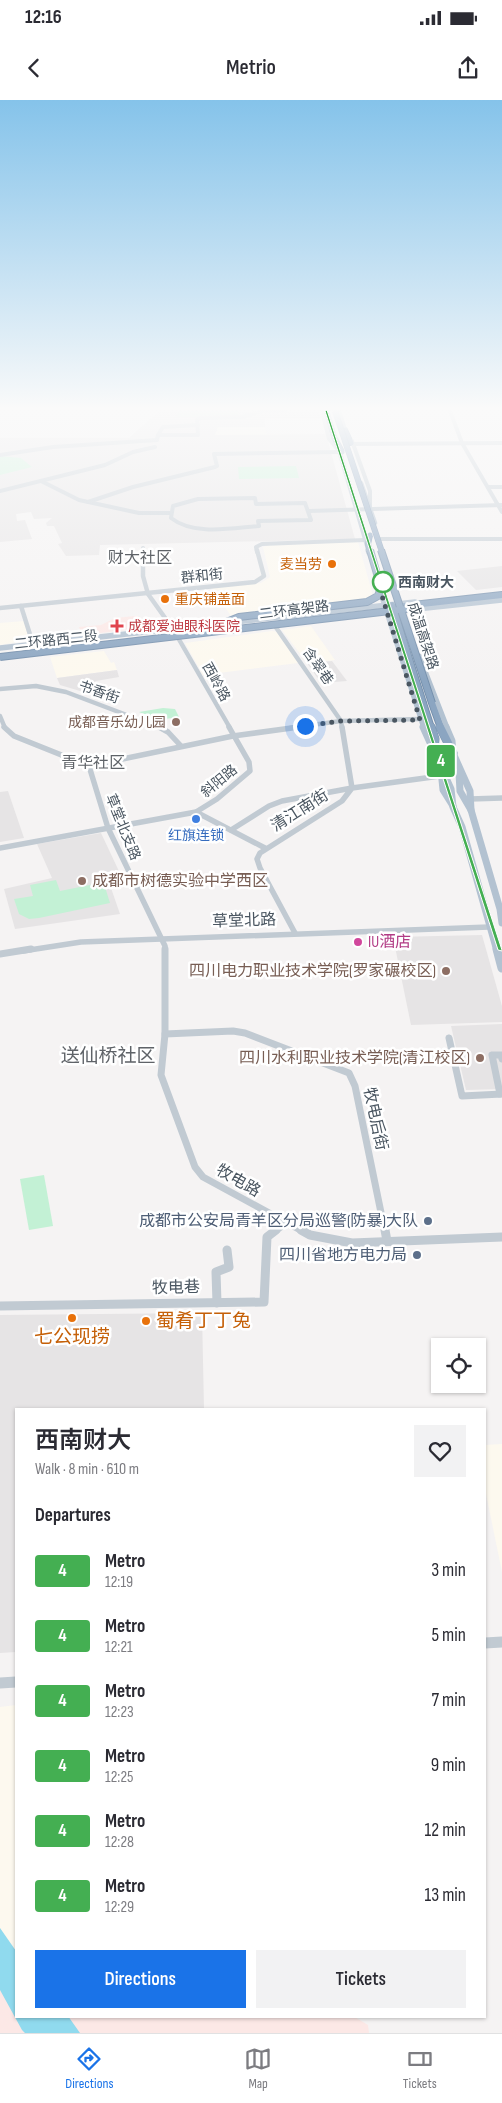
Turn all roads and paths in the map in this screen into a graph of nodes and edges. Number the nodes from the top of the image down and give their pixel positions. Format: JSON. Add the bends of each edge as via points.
{"nodes":[{"id":1,"x":84,"y":501,"type":"edge"},
{"id":2,"x":186,"y":501,"type":"edge"},
{"id":3,"x":256,"y":501,"type":"edge"},
{"id":4,"x":354,"y":501,"type":"edge"},
{"id":5,"x":356,"y":501,"type":"edge"},
{"id":6,"x":368,"y":501,"type":"edge"},
{"id":7,"x":370,"y":501,"type":"edge"},
{"id":8,"x":88,"y":502,"type":"joint"},
{"id":9,"x":366,"y":502,"type":"edge"},
{"id":10,"x":500,"y":505,"type":"edge"},
{"id":11,"x":370,"y":508,"type":"junction"},
{"id":12,"x":356,"y":510,"type":"junction"},
{"id":13,"x":309,"y":511,"type":"junction"},
{"id":14,"x":502,"y":512,"type":"edge"},
{"id":15,"x":171,"y":513,"type":"junction"},
{"id":16,"x":368,"y":537,"type":"junction"},
{"id":17,"x":380,"y":539,"type":"junction"},
{"id":18,"x":502,"y":540,"type":"edge"},
{"id":19,"x":143,"y":548,"type":"dead end"},
{"id":20,"x":381,"y":587,"type":"junction"},
{"id":21,"x":148,"y":594,"type":"junction"},
{"id":22,"x":502,"y":597,"type":"edge"},
{"id":23,"x":400,"y":603,"type":"junction"},
{"id":24,"x":21,"y":606,"type":"junction"},
{"id":25,"x":0,"y":608,"type":"edge"},
{"id":26,"x":363,"y":610,"type":"junction"},
{"id":27,"x":386,"y":610,"type":"junction"},
{"id":28,"x":403,"y":611,"type":"junction"},
{"id":29,"x":275,"y":626,"type":"junction"},
{"id":30,"x":173,"y":629,"type":"junction"},
{"id":31,"x":179,"y":639,"type":"junction"},
{"id":32,"x":33,"y":644,"type":"junction"},
{"id":33,"x":0,"y":649,"type":"edge"},
{"id":34,"x":0,"y":658,"type":"edge"},
{"id":35,"x":0,"y":689,"type":"edge"},
{"id":36,"x":0,"y":717,"type":"edge"},
{"id":37,"x":420,"y":720,"type":"junction"},
{"id":38,"x":341,"y":721,"type":"junction"},
{"id":39,"x":233,"y":736,"type":"junction"},
{"id":40,"x":180,"y":746,"type":"junction"},
{"id":41,"x":434,"y":749,"type":"junction"},
{"id":42,"x":452,"y":753,"type":"junction"},
{"id":43,"x":88,"y":766,"type":"junction"},
{"id":44,"x":459,"y":768,"type":"junction"},
{"id":45,"x":441,"y":772,"type":"junction"},
{"id":46,"x":352,"y":788,"type":"junction"},
{"id":47,"x":502,"y":798,"type":"edge"},
{"id":48,"x":470,"y":799,"type":"junction"},
{"id":49,"x":453,"y":807,"type":"joint"},
{"id":50,"x":471,"y":810,"type":"junction"},
{"id":51,"x":196,"y":812,"type":"junction"},
{"id":52,"x":108,"y":828,"type":"junction"},
{"id":53,"x":231,"y":830,"type":"junction"},
{"id":54,"x":0,"y":848,"type":"edge"},
{"id":55,"x":265,"y":848,"type":"junction"},
{"id":56,"x":501,"y":918,"type":"edge"},
{"id":57,"x":489,"y":927,"type":"junction"},
{"id":58,"x":295,"y":933,"type":"junction"},
{"id":59,"x":161,"y":937,"type":"junction"},
{"id":60,"x":0,"y":954,"type":"edge"},
{"id":61,"x":502,"y":968,"type":"edge"},
{"id":62,"x":165,"y":1034,"type":"junction"},
{"id":63,"x":449,"y":1038,"type":"dead end"},
{"id":64,"x":502,"y":1059,"type":"edge"},
{"id":65,"x":501,"y":1094,"type":"edge"},
{"id":66,"x":286,"y":1223,"type":"junction"},
{"id":67,"x":502,"y":1237,"type":"edge"},
{"id":68,"x":387,"y":1242,"type":"junction"},
{"id":69,"x":227,"y":1250,"type":"dead end"},
{"id":70,"x":217,"y":1302,"type":"junction"},
{"id":71,"x":0,"y":1306,"type":"edge"},
{"id":72,"x":502,"y":1642,"type":"edge"},
{"id":73,"x":486,"y":1643,"type":"edge"},
{"id":74,"x":15,"y":1682,"type":"edge"},
{"id":75,"x":0,"y":1683,"type":"edge"}],
"edges":[{"from":1,"to":8,"type":"street"},
{"from":2,"to":15,"type":"street","via":[[173,506]]},
{"from":3,"to":13,"type":"street","via":[[256,504],[305,503]]},
{"from":4,"to":12,"type":"main road"},
{"from":5,"to":16,"type":"highway","name":"成温高架路"},
{"from":6,"to":11,"type":"main road"},
{"from":7,"to":11,"type":"street"},
{"from":8,"to":15,"type":"street","via":[[139,513]]},
{"from":9,"to":42,"type":"highway","name":"成温高架路","bridge":true,"via":[[432,703]]},
{"from":10,"to":11,"type":"street"},
{"from":10,"to":14,"type":"street"},
{"from":11,"to":12,"type":"street"},
{"from":11,"to":17,"type":"main road"},
{"from":12,"to":13,"type":"street"},
{"from":12,"to":16,"type":"main road"},
{"from":13,"to":15,"type":"street","via":[[311,520],[258,521],[259,526],[194,528],[173,521]]},
{"from":16,"to":20,"type":"highway","bridge":true},
{"from":16,"to":21,"type":"street","name":"群和街","via":[[262,544],[256,547],[264,576],[260,580]]},
{"from":16,"to":27,"type":"main road"},
{"from":16,"to":41,"type":"highway","name":"成温高架路","bridge":true,"via":[[435,739]]},
{"from":17,"to":18,"type":"street"},
{"from":17,"to":23,"type":"main road"},
{"from":19,"to":21,"type":"street","via":[[142,576]]},
{"from":20,"to":26,"type":"highway","via":[[382,601]]},
{"from":20,"to":27,"type":"highway","bridge":true,"via":[[378,596],[367,602],[234,618],[224,625],[227,629],[243,631],[336,620]]},
{"from":21,"to":24,"type":"street","name":"群和街"},
{"from":21,"to":30,"type":"street","name":"西岭路"},
{"from":22,"to":23,"type":"main road","name":"二环路西二段"},
{"from":22,"to":26,"type":"highway","name":"二环高架路","bridge":true},
{"from":22,"to":27,"type":"highway","name":"二环高架路","bridge":true},
{"from":22,"to":28,"type":"main road","name":"二环路西二段"},
{"from":23,"to":27,"type":"main road","name":"二环路西二段"},
{"from":23,"to":28,"type":"main road"},
{"from":24,"to":25,"type":"street","name":"群和街"},
{"from":24,"to":32,"type":"street"},
{"from":26,"to":33,"type":"highway","name":"二环高架路"},
{"from":27,"to":28,"type":"main road","name":"二环路西二段"},
{"from":27,"to":29,"type":"main road","name":"二环路西二段"},
{"from":27,"to":30,"type":"main road","name":"二环路西二段"},
{"from":27,"to":34,"type":"highway","name":"二环高架路","bridge":true},
{"from":27,"to":37,"type":"main road"},
{"from":28,"to":42,"type":"main road","via":[[452,741]]},
{"from":29,"to":31,"type":"main road","name":"二环路西二段"},
{"from":29,"to":38,"type":"street","name":"含翠巷"},
{"from":30,"to":31,"type":"street","name":"西岭路"},
{"from":30,"to":32,"type":"main road","name":"二环路西二段"},
{"from":31,"to":34,"type":"main road","name":"二环路西二段"},
{"from":31,"to":39,"type":"street","name":"西岭路"},
{"from":32,"to":33,"type":"main road","name":"二环路西二段"},
{"from":35,"to":40,"type":"street","name":"书香街","via":[[36,686],[66,692],[153,723],[168,732]]},
{"from":36,"to":43,"type":"street","via":[[14,736]]},
{"from":37,"to":38,"type":"street"},
{"from":37,"to":41,"type":"main road"},
{"from":38,"to":39,"type":"street"},
{"from":38,"to":46,"type":"street"},
{"from":39,"to":40,"type":"street","name":"斜阳路"},
{"from":39,"to":51,"type":"street","name":"斜阳路","via":[[249,762],[250,771]]},
{"from":40,"to":43,"type":"street","name":"斜阳路"},
{"from":41,"to":45,"type":"main road"},
{"from":42,"to":44,"type":"main road"},
{"from":43,"to":52,"type":"street","name":"草堂北支路"},
{"from":44,"to":48,"type":"main road","via":[[470,791]]},
{"from":44,"to":50,"type":"main road","via":[[460,791]]},
{"from":45,"to":46,"type":"street"},
{"from":45,"to":49,"type":"main road","via":[[446,798]]},
{"from":46,"to":53,"type":"street","via":[[282,801]]},
{"from":46,"to":55,"type":"street","name":"清江南街","via":[[342,801]]},
{"from":47,"to":48,"type":"street"},
{"from":48,"to":50,"type":"main road"},
{"from":49,"to":57,"type":"main road","via":[[462,828]]},
{"from":50,"to":56,"type":"main road"},
{"from":51,"to":52,"type":"street","name":"斜阳路"},
{"from":51,"to":53,"type":"street"},
{"from":52,"to":54,"type":"street","name":"斜阳路"},
{"from":52,"to":59,"type":"street","name":"草堂北支路"},
{"from":53,"to":55,"type":"street"},
{"from":55,"to":58,"type":"street","name":"清江南街","via":[[257,859],[260,868]]},
{"from":57,"to":58,"type":"street","name":"草堂北路"},
{"from":57,"to":61,"type":"main road"},
{"from":58,"to":59,"type":"street","name":"草堂北路"},
{"from":59,"to":60,"type":"street","name":"草堂北路","via":[[80,942]]},
{"from":59,"to":62,"type":"street","name":"牧电路","via":[[165,946]]},
{"from":62,"to":66,"type":"street","name":"牧电路","via":[[161,1075],[195,1168],[212,1183]]},
{"from":62,"to":68,"type":"street","name":"牧电后街","via":[[233,1030],[349,1073]]},
{"from":63,"to":65,"type":"street","via":[[462,1096]]},
{"from":64,"to":65,"type":"street","via":[[501,1055],[492,1055]]},
{"from":66,"to":68,"type":"street","name":"牧电路","via":[[310,1235],[352,1242]]},
{"from":66,"to":70,"type":"street","name":"牧电巷","via":[[267,1237],[264,1302]]},
{"from":67,"to":68,"type":"street","name":"牧电路"},
{"from":69,"to":70,"type":"street","via":[[229,1267],[216,1272]]},
{"from":70,"to":71,"type":"street","name":"牧电巷"},
{"from":72,"to":73,"type":"street"},
{"from":74,"to":75,"type":"street"}]}
